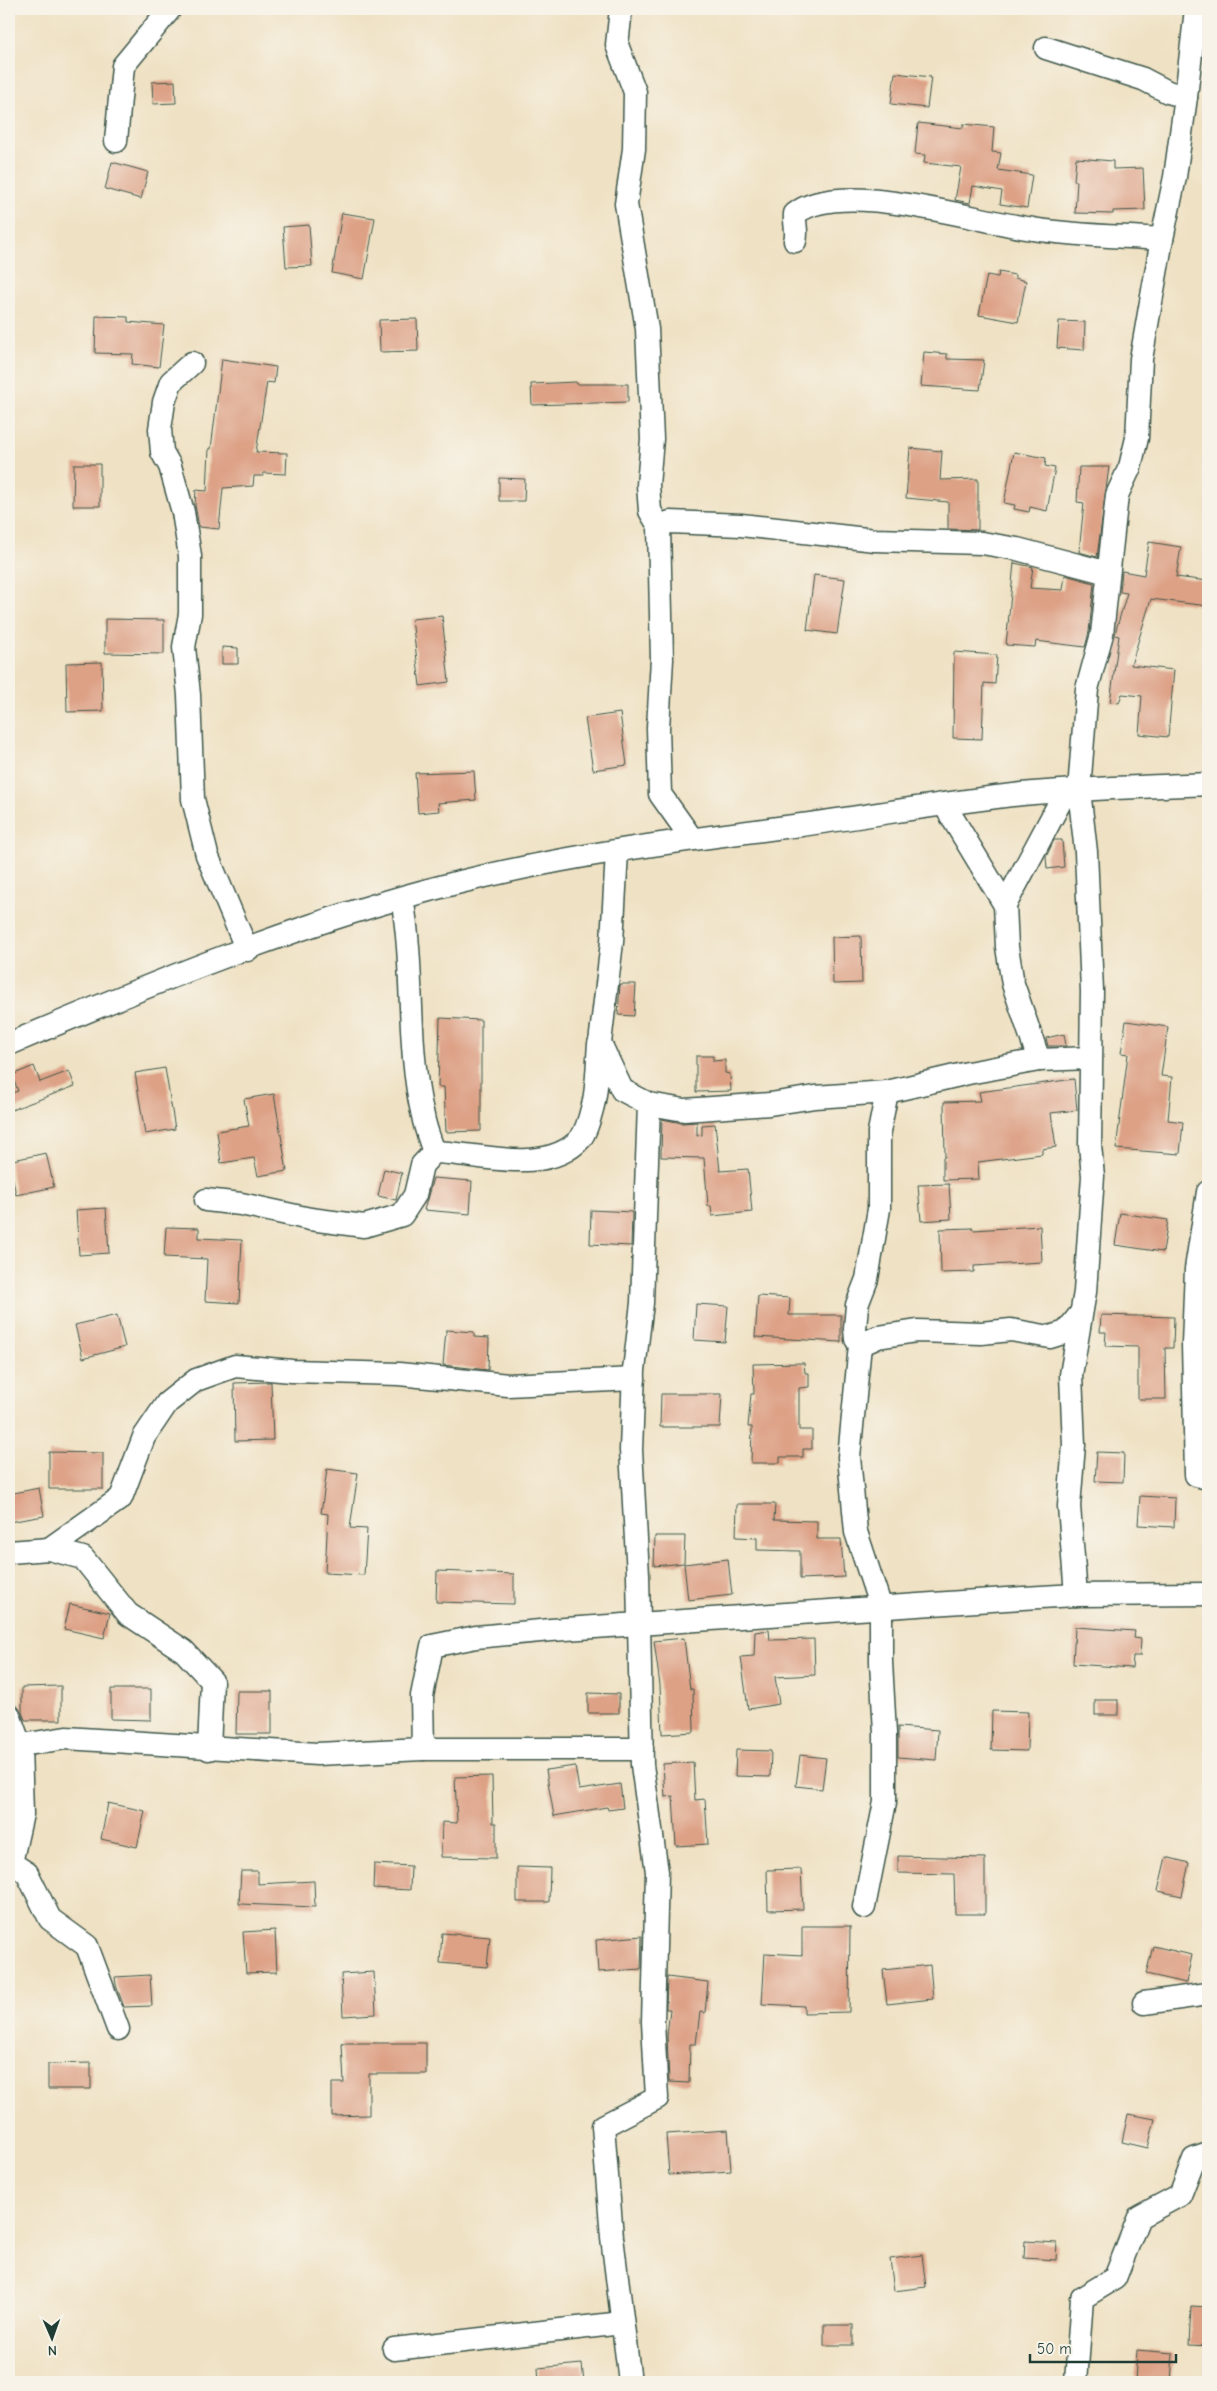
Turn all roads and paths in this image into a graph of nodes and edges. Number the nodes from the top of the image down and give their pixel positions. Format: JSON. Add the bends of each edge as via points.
{"nodes":[{"id":1,"x":170,"y":9,"type":"edge"},
{"id":2,"x":621,"y":9,"type":"edge"},
{"id":3,"x":1196,"y":9,"type":"edge"},
{"id":4,"x":1046,"y":48,"type":"dead end"},
{"id":5,"x":1208,"y":86,"type":"edge"},
{"id":6,"x":1186,"y":97,"type":"junction"},
{"id":7,"x":116,"y":141,"type":"dead end"},
{"id":8,"x":1162,"y":240,"type":"junction"},
{"id":9,"x":795,"y":241,"type":"dead end"},
{"id":10,"x":192,"y":363,"type":"dead end"},
{"id":11,"x":659,"y":526,"type":"junction"},
{"id":12,"x":1108,"y":573,"type":"junction"},
{"id":13,"x":1208,"y":784,"type":"edge"},
{"id":14,"x":1072,"y":791,"type":"junction"},
{"id":15,"x":944,"y":804,"type":"junction"},
{"id":16,"x":692,"y":839,"type":"junction"},
{"id":17,"x":617,"y":852,"type":"junction"},
{"id":18,"x":402,"y":898,"type":"junction"},
{"id":19,"x":1006,"y":905,"type":"junction"},
{"id":20,"x":247,"y":950,"type":"junction"},
{"id":21,"x":600,"y":1043,"type":"junction"},
{"id":22,"x":9,"y":1044,"type":"edge"},
{"id":23,"x":1090,"y":1058,"type":"junction"},
{"id":24,"x":1039,"y":1060,"type":"junction"},
{"id":25,"x":887,"y":1092,"type":"junction"},
{"id":26,"x":649,"y":1104,"type":"junction"},
{"id":27,"x":434,"y":1152,"type":"junction"},
{"id":28,"x":1208,"y":1192,"type":"edge"},
{"id":29,"x":206,"y":1200,"type":"dead end"},
{"id":30,"x":1081,"y":1313,"type":"junction"},
{"id":31,"x":860,"y":1345,"type":"junction"},
{"id":32,"x":634,"y":1379,"type":"junction"},
{"id":33,"x":1208,"y":1478,"type":"edge"},
{"id":34,"x":49,"y":1549,"type":"junction"},
{"id":35,"x":9,"y":1552,"type":"edge"},
{"id":36,"x":1208,"y":1594,"type":"edge"},
{"id":37,"x":1076,"y":1595,"type":"junction"},
{"id":38,"x":881,"y":1608,"type":"junction"},
{"id":39,"x":639,"y":1625,"type":"junction"},
{"id":40,"x":9,"y":1715,"type":"edge"},
{"id":41,"x":14,"y":1746,"type":"edge"},
{"id":42,"x":209,"y":1748,"type":"junction"},
{"id":43,"x":423,"y":1749,"type":"junction"},
{"id":44,"x":642,"y":1749,"type":"junction"},
{"id":45,"x":10,"y":1866,"type":"edge"},
{"id":46,"x":864,"y":1907,"type":"dead end"},
{"id":47,"x":1208,"y":1994,"type":"edge"},
{"id":48,"x":1144,"y":2003,"type":"dead end"},
{"id":49,"x":118,"y":2029,"type":"dead end"},
{"id":50,"x":1208,"y":2154,"type":"edge"},
{"id":51,"x":622,"y":2323,"type":"junction"},
{"id":52,"x":394,"y":2349,"type":"dead end"},
{"id":53,"x":630,"y":2382,"type":"edge"},
{"id":54,"x":1076,"y":2382,"type":"edge"}],
"edges":[{"from":1,"to":7,"type":"street","via":[[123,66]]},
{"from":2,"to":11,"type":"street","via":[[618,45],[635,92],[634,149],[626,204],[647,329],[652,439],[648,485],[650,511]]},
{"from":3,"to":6,"type":"street"},
{"from":4,"to":6,"type":"street","via":[[1143,79]]},
{"from":5,"to":6,"type":"street"},
{"from":6,"to":8,"type":"street"},
{"from":8,"to":9,"type":"street","via":[[1033,230],[905,204],[855,200],[805,206],[796,214]]},
{"from":8,"to":12,"type":"street","via":[[1142,359],[1137,438],[1130,467],[1117,495]]},
{"from":10,"to":20,"type":"street","via":[[171,382],[160,429],[162,452],[170,466],[183,512],[190,556],[190,614],[184,647],[192,799],[207,855]]},
{"from":11,"to":12,"type":"street","via":[[670,522],[741,525],[875,540],[982,543]]},
{"from":11,"to":16,"type":"street","via":[[662,658],[658,728],[660,794]]},
{"from":12,"to":14,"type":"street","via":[[1102,634],[1087,689]]},
{"from":13,"to":14,"type":"street"},
{"from":14,"to":15,"type":"street"},
{"from":14,"to":19,"type":"street"},
{"from":14,"to":23,"type":"street","via":[[1086,852],[1092,991]]},
{"from":15,"to":16,"type":"street"},
{"from":15,"to":19,"type":"street"},
{"from":16,"to":17,"type":"street"},
{"from":17,"to":18,"type":"street","via":[[452,884]]},
{"from":17,"to":21,"type":"street","via":[[612,942]]},
{"from":18,"to":20,"type":"street"},
{"from":18,"to":27,"type":"street","via":[[409,934],[415,1060],[422,1115]]},
{"from":19,"to":24,"type":"street","via":[[1007,947],[1013,984]]},
{"from":20,"to":22,"type":"street"},
{"from":21,"to":26,"type":"street","via":[[622,1090]]},
{"from":21,"to":27,"type":"street","via":[[593,1108],[582,1137],[564,1151],[528,1162]]},
{"from":23,"to":24,"type":"street"},
{"from":23,"to":30,"type":"street","via":[[1092,1196]]},
{"from":24,"to":25,"type":"street"},
{"from":25,"to":26,"type":"street","via":[[692,1110]]},
{"from":25,"to":31,"type":"street","via":[[879,1132],[879,1209],[867,1279],[857,1305],[855,1329]]},
{"from":26,"to":32,"type":"street","via":[[642,1303]]},
{"from":27,"to":29,"type":"street","via":[[422,1165],[415,1195],[402,1215],[364,1226]]},
{"from":28,"to":33,"type":"street","via":[[1196,1269],[1193,1344],[1196,1475]]},
{"from":30,"to":31,"type":"street","via":[[1066,1332],[1050,1337],[1011,1330],[981,1333],[917,1331],[878,1338]]},
{"from":30,"to":37,"type":"street","via":[[1071,1375],[1074,1445],[1069,1506]]},
{"from":31,"to":38,"type":"street","via":[[848,1457],[856,1532]]},
{"from":32,"to":34,"type":"street","via":[[508,1385],[398,1374],[235,1366],[196,1380],[167,1403],[144,1437],[121,1498]]},
{"from":32,"to":39,"type":"street","via":[[631,1450]]},
{"from":34,"to":35,"type":"street"},
{"from":34,"to":42,"type":"street","via":[[83,1558],[128,1614],[184,1651],[212,1681]]},
{"from":36,"to":37,"type":"street"},
{"from":37,"to":38,"type":"street"},
{"from":38,"to":39,"type":"street"},
{"from":38,"to":46,"type":"street","via":[[885,1802]]},
{"from":39,"to":43,"type":"street","via":[[476,1638],[432,1646],[422,1696]]},
{"from":39,"to":44,"type":"street"},
{"from":40,"to":41,"type":"street"},
{"from":41,"to":42,"type":"street","via":[[66,1738]]},
{"from":41,"to":45,"type":"street","via":[[22,1814]]},
{"from":42,"to":43,"type":"street","via":[[317,1754]]},
{"from":43,"to":44,"type":"street"},
{"from":44,"to":51,"type":"street","via":[[656,1872],[653,2022],[657,2098],[603,2126]]},
{"from":45,"to":49,"type":"street","via":[[27,1873],[50,1919],[87,1946]]},
{"from":47,"to":48,"type":"street"},
{"from":50,"to":54,"type":"street","via":[[1194,2159],[1180,2195],[1139,2216],[1115,2278],[1082,2298]]},
{"from":51,"to":52,"type":"street"},
{"from":51,"to":53,"type":"street"}]}
